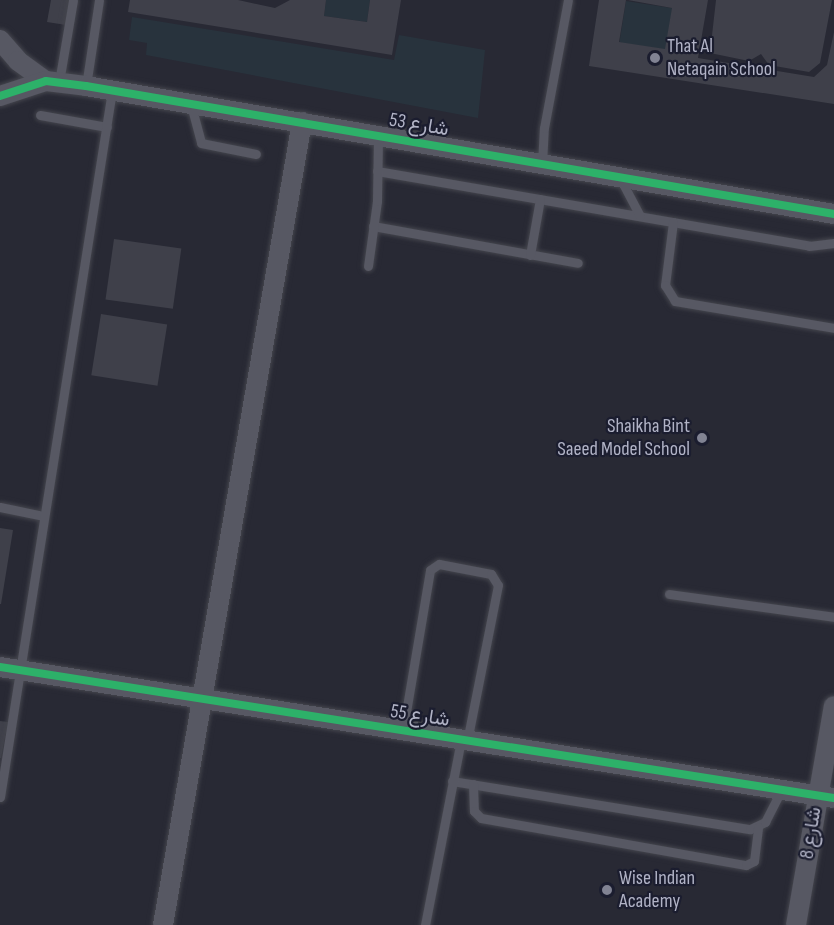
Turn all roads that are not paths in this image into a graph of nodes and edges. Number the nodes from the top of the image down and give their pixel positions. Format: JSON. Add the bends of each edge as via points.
{"nodes":[{"id":1,"x":73,"y":0,"type":"edge"},
{"id":2,"x":99,"y":0,"type":"edge"},
{"id":3,"x":568,"y":0,"type":"edge"},
{"id":4,"x":0,"y":40,"type":"edge"},
{"id":5,"x":53,"y":81,"type":"junction"},
{"id":6,"x":86,"y":86,"type":"junction"},
{"id":7,"x":112,"y":91,"type":"junction"},
{"id":8,"x":0,"y":96,"type":"edge"},
{"id":9,"x":191,"y":102,"type":"junction"},
{"id":10,"x":40,"y":115,"type":"dead end"},
{"id":11,"x":302,"y":122,"type":"junction"},
{"id":12,"x":107,"y":127,"type":"junction"},
{"id":13,"x":378,"y":135,"type":"junction"},
{"id":14,"x":256,"y":154,"type":"dead end"},
{"id":15,"x":542,"y":164,"type":"junction"},
{"id":16,"x":377,"y":171,"type":"junction"},
{"id":17,"x":620,"y":178,"type":"junction"},
{"id":18,"x":540,"y":199,"type":"junction"},
{"id":19,"x":834,"y":214,"type":"edge"},
{"id":20,"x":640,"y":216,"type":"junction"},
{"id":21,"x":674,"y":222,"type":"junction"},
{"id":22,"x":373,"y":226,"type":"junction"},
{"id":23,"x":834,"y":243,"type":"edge"},
{"id":24,"x":530,"y":255,"type":"junction"},
{"id":25,"x":578,"y":263,"type":"dead end"},
{"id":26,"x":368,"y":266,"type":"dead end"},
{"id":27,"x":834,"y":328,"type":"edge"},
{"id":28,"x":0,"y":507,"type":"edge"},
{"id":29,"x":44,"y":516,"type":"junction"},
{"id":30,"x":669,"y":594,"type":"dead end"},
{"id":31,"x":834,"y":617,"type":"edge"},
{"id":32,"x":0,"y":667,"type":"edge"},
{"id":33,"x":20,"y":670,"type":"junction"},
{"id":34,"x":205,"y":699,"type":"junction"},
{"id":35,"x":834,"y":706,"type":"edge"},
{"id":36,"x":403,"y":730,"type":"junction"},
{"id":37,"x":464,"y":740,"type":"junction"},
{"id":38,"x":452,"y":781,"type":"junction"},
{"id":39,"x":473,"y":784,"type":"junction"},
{"id":40,"x":781,"y":790,"type":"junction"},
{"id":41,"x":0,"y":796,"type":"edge"},
{"id":42,"x":826,"y":797,"type":"edge"},
{"id":43,"x":758,"y":827,"type":"junction"},
{"id":44,"x":163,"y":925,"type":"edge"},
{"id":45,"x":425,"y":925,"type":"edge"},
{"id":46,"x":796,"y":925,"type":"edge"}],
"edges":[{"from":1,"to":5,"type":"lane"},
{"from":2,"to":6,"type":"lane"},
{"from":3,"to":15,"type":"lane","via":[[544,128]]},
{"from":4,"to":5,"type":"street","name":"شارع 53","via":[[18,61]]},
{"from":5,"to":6,"type":"street","name":"شارع 53"},
{"from":5,"to":8,"type":"street","name":"شارع 53"},
{"from":6,"to":7,"type":"street","name":"شارع 53"},
{"from":7,"to":9,"type":"street","name":"شارع 53"},
{"from":7,"to":12,"type":"lane"},
{"from":9,"to":11,"type":"street","name":"شارع 53"},
{"from":9,"to":14,"type":"lane","via":[[201,143]]},
{"from":10,"to":12,"type":"lane"},
{"from":11,"to":13,"type":"street","name":"شارع 53"},
{"from":11,"to":34,"type":"street"},
{"from":12,"to":29,"type":"lane"},
{"from":13,"to":15,"type":"street","name":"شارع 53"},
{"from":13,"to":16,"type":"lane"},
{"from":15,"to":17,"type":"street","name":"شارع 53"},
{"from":16,"to":18,"type":"lane"},
{"from":16,"to":22,"type":"lane"},
{"from":17,"to":19,"type":"street","name":"شارع 53"},
{"from":17,"to":20,"type":"lane"},
{"from":18,"to":20,"type":"lane"},
{"from":18,"to":24,"type":"lane"},
{"from":20,"to":21,"type":"lane"},
{"from":21,"to":23,"type":"lane","via":[[819,248]]},
{"from":21,"to":27,"type":"lane","via":[[665,285],[675,301]]},
{"from":22,"to":24,"type":"lane"},
{"from":22,"to":26,"type":"lane"},
{"from":24,"to":25,"type":"lane"},
{"from":28,"to":29,"type":"lane"},
{"from":29,"to":33,"type":"lane"},
{"from":30,"to":31,"type":"lane"},
{"from":32,"to":33,"type":"street","name":"شارع 55"},
{"from":33,"to":34,"type":"street","name":"شارع 55"},
{"from":33,"to":41,"type":"lane"},
{"from":34,"to":36,"type":"street","name":"شارع 55"},
{"from":34,"to":44,"type":"street"},
{"from":35,"to":42,"type":"street","name":"شارع 8"},
{"from":36,"to":37,"type":"street","name":"شارع 55"},
{"from":36,"to":37,"type":"lane","via":[[430,570],[439,564],[491,574],[498,585]]},
{"from":37,"to":38,"type":"lane"},
{"from":37,"to":40,"type":"street","name":"شارع 55"},
{"from":38,"to":39,"type":"lane"},
{"from":38,"to":45,"type":"lane"},
{"from":39,"to":43,"type":"lane","via":[[741,828]]},
{"from":39,"to":43,"type":"lane","via":[[474,811],[481,818],[746,866],[754,861]]},
{"from":40,"to":42,"type":"street","name":"شارع 55"},
{"from":40,"to":43,"type":"lane"},
{"from":42,"to":46,"type":"street","name":"شارع 8"}]}
